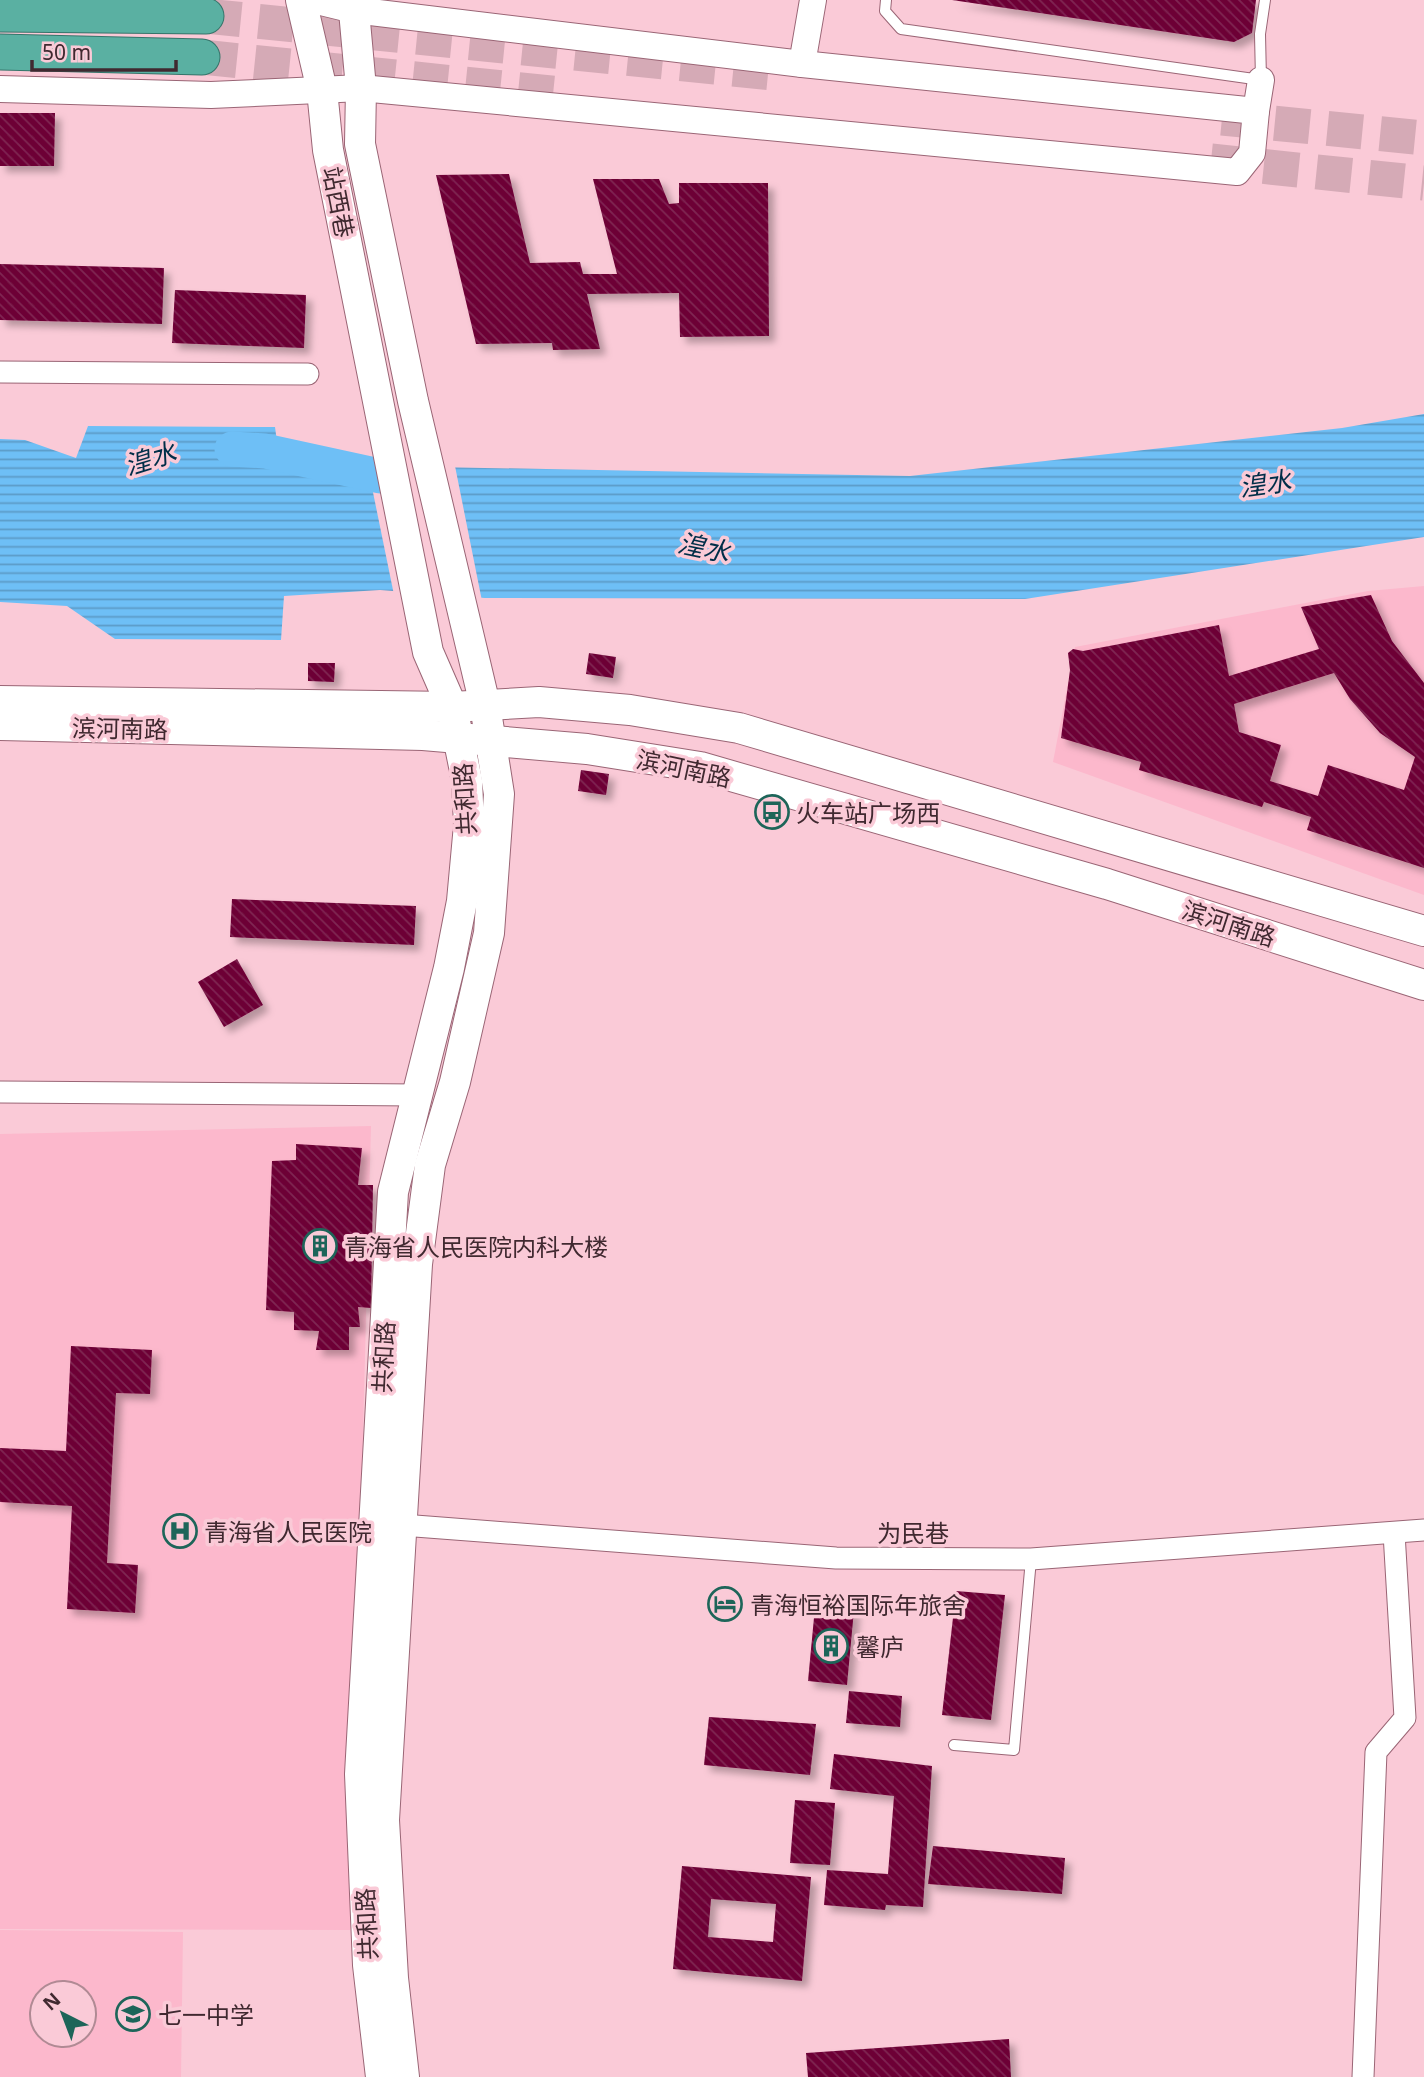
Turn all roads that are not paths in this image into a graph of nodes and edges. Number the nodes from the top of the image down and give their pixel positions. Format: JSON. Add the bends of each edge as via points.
{"nodes":[{"id":1,"x":302,"y":0,"type":"edge"},
{"id":2,"x":313,"y":0,"type":"edge"},
{"id":3,"x":813,"y":0,"type":"edge"},
{"id":4,"x":886,"y":0,"type":"edge"},
{"id":5,"x":1265,"y":0,"type":"edge"},
{"id":6,"x":354,"y":5,"type":"edge"},
{"id":7,"x":0,"y":14,"type":"edge"},
{"id":8,"x":206,"y":16,"type":"tunnel mouth"},
{"id":9,"x":0,"y":52,"type":"edge"},
{"id":10,"x":202,"y":57,"type":"tunnel mouth"},
{"id":11,"x":802,"y":64,"type":"junction"},
{"id":12,"x":1261,"y":80,"type":"junction"},
{"id":13,"x":361,"y":88,"type":"junction"},
{"id":14,"x":0,"y":89,"type":"edge"},
{"id":15,"x":322,"y":90,"type":"junction"},
{"id":16,"x":1256,"y":111,"type":"junction"},
{"id":17,"x":0,"y":372,"type":"edge"},
{"id":18,"x":308,"y":374,"type":"dead end"},
{"id":19,"x":471,"y":651,"type":"joint"},
{"id":20,"x":428,"y":652,"type":"joint"},
{"id":21,"x":0,"y":701,"type":"edge"},
{"id":22,"x":485,"y":705,"type":"junction"},
{"id":23,"x":452,"y":706,"type":"junction"},
{"id":24,"x":0,"y":725,"type":"edge"},
{"id":25,"x":458,"y":737,"type":"junction"},
{"id":26,"x":490,"y":739,"type":"junction"},
{"id":27,"x":1424,"y":931,"type":"edge"},
{"id":28,"x":1424,"y":985,"type":"edge"},
{"id":29,"x":0,"y":1092,"type":"edge"},
{"id":30,"x":418,"y":1095,"type":"junction"},
{"id":31,"x":402,"y":1525,"type":"junction"},
{"id":32,"x":1424,"y":1530,"type":"edge"},
{"id":33,"x":1394,"y":1533,"type":"junction"},
{"id":34,"x":1031,"y":1559,"type":"junction"},
{"id":35,"x":954,"y":1745,"type":"dead end"},
{"id":36,"x":381,"y":2077,"type":"edge"},
{"id":37,"x":404,"y":2077,"type":"edge"},
{"id":38,"x":1363,"y":2077,"type":"edge"}],
"edges":[{"from":1,"to":15,"type":"main road","name":"站西巷"},
{"from":2,"to":6,"type":"street"},
{"from":3,"to":11,"type":"street"},
{"from":4,"to":12,"type":"lane","via":[[885,10],[901,29]]},
{"from":5,"to":12,"type":"lane","via":[[1259,34]]},
{"from":6,"to":11,"type":"street"},
{"from":6,"to":13,"type":"main road","name":"站西巷"},
{"from":7,"to":8,"type":"highway"},
{"from":9,"to":10,"type":"highway"},
{"from":11,"to":16,"type":"street"},
{"from":12,"to":16,"type":"street"},
{"from":13,"to":15,"type":"street"},
{"from":13,"to":16,"type":"street","via":[[1237,172],[1252,153]]},
{"from":13,"to":19,"type":"main road","name":"站西巷","via":[[360,144]]},
{"from":14,"to":15,"type":"street","via":[[211,95]]},
{"from":15,"to":20,"type":"main road","name":"站西巷","via":[[328,150]]},
{"from":17,"to":18,"type":"street"},
{"from":19,"to":22,"type":"main road","name":"共和路"},
{"from":20,"to":23,"type":"main road","name":"共和路"},
{"from":21,"to":23,"type":"main road","name":"滨河南路"},
{"from":22,"to":23,"type":"main road","name":"滨河南路"},
{"from":22,"to":26,"type":"main road","name":"共和路"},
{"from":22,"to":27,"type":"main road","name":"滨河南路","via":[[539,702],[630,710],[739,728]]},
{"from":23,"to":25,"type":"main road","name":"共和路"},
{"from":24,"to":25,"type":"main road","name":"滨河南路"},
{"from":25,"to":26,"type":"main road","name":"滨河南路"},
{"from":25,"to":30,"type":"main road","name":"共和路","via":[[467,780],[469,825],[463,901]]},
{"from":26,"to":28,"type":"main road","name":"滨河南路","via":[[700,767],[1107,884]]},
{"from":26,"to":31,"type":"main road","name":"共和路","via":[[499,794],[489,933],[455,1082],[430,1165],[417,1264]]},
{"from":29,"to":30,"type":"street"},
{"from":30,"to":36,"type":"main road","name":"共和路","via":[[393,1192],[360,1774],[368,1965]]},
{"from":31,"to":34,"type":"street","name":"为民巷","via":[[836,1558]]},
{"from":31,"to":37,"type":"main road","name":"共和路","via":[[384,1820]]},
{"from":32,"to":33,"type":"street","name":"为民巷"},
{"from":33,"to":34,"type":"street","name":"为民巷"},
{"from":33,"to":38,"type":"street","via":[[1405,1718],[1376,1752]]},
{"from":34,"to":35,"type":"lane","via":[[1014,1750]]}]}
